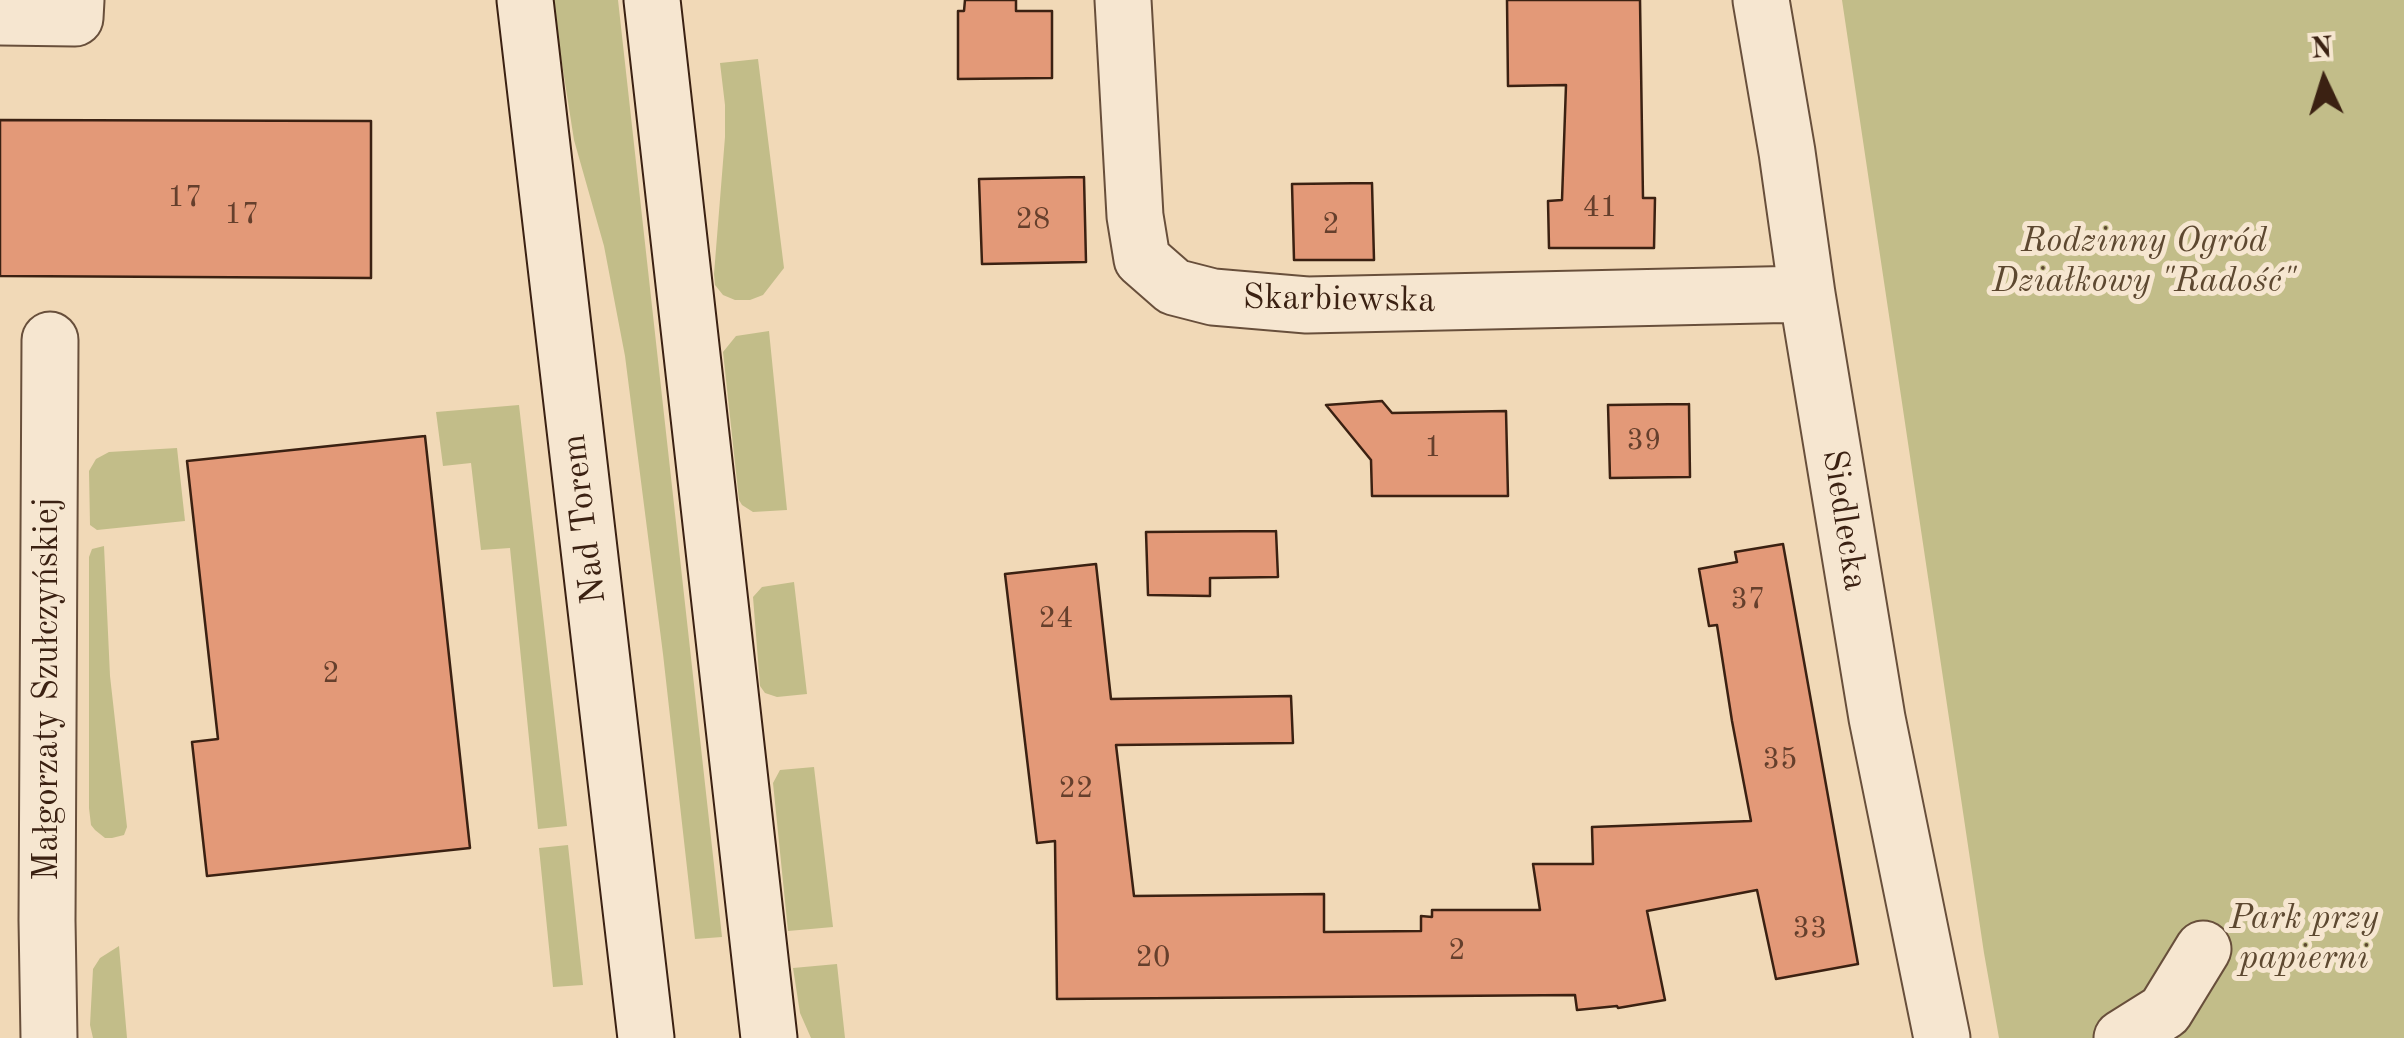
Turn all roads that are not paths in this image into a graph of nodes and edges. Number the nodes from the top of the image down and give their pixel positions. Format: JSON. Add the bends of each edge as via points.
{"nodes":[{"id":1,"x":76,"y":0,"type":"edge"},
{"id":2,"x":526,"y":0,"type":"edge"},
{"id":3,"x":652,"y":0,"type":"edge"},
{"id":4,"x":1123,"y":0,"type":"edge"},
{"id":5,"x":1761,"y":0,"type":"edge"},
{"id":6,"x":0,"y":17,"type":"edge"},
{"id":7,"x":1807,"y":294,"type":"junction"},
{"id":8,"x":50,"y":340,"type":"dead end"},
{"id":9,"x":2204,"y":949,"type":"dead end"},
{"id":10,"x":49,"y":1038,"type":"edge"},
{"id":11,"x":646,"y":1038,"type":"edge"},
{"id":12,"x":769,"y":1038,"type":"edge"},
{"id":13,"x":1942,"y":1038,"type":"edge"},
{"id":14,"x":2122,"y":1038,"type":"edge"}],
"edges":[{"from":1,"to":6,"type":"street","via":[[75,18]]},
{"from":2,"to":11,"type":"street","name":"Nad Torem"},
{"from":3,"to":12,"type":"street"},
{"from":4,"to":7,"type":"street","name":"Skarbiewska","via":[[1142,259],[1174,287],[1307,305]]},
{"from":5,"to":7,"type":"street","name":"Siedlecka"},
{"from":7,"to":13,"type":"street","name":"Siedlecka","via":[[1877,718]]},
{"from":8,"to":10,"type":"street","name":"Małgorzaty Szułczyńskiej"},
{"from":9,"to":14,"type":"street","via":[[2165,1011]]}]}
